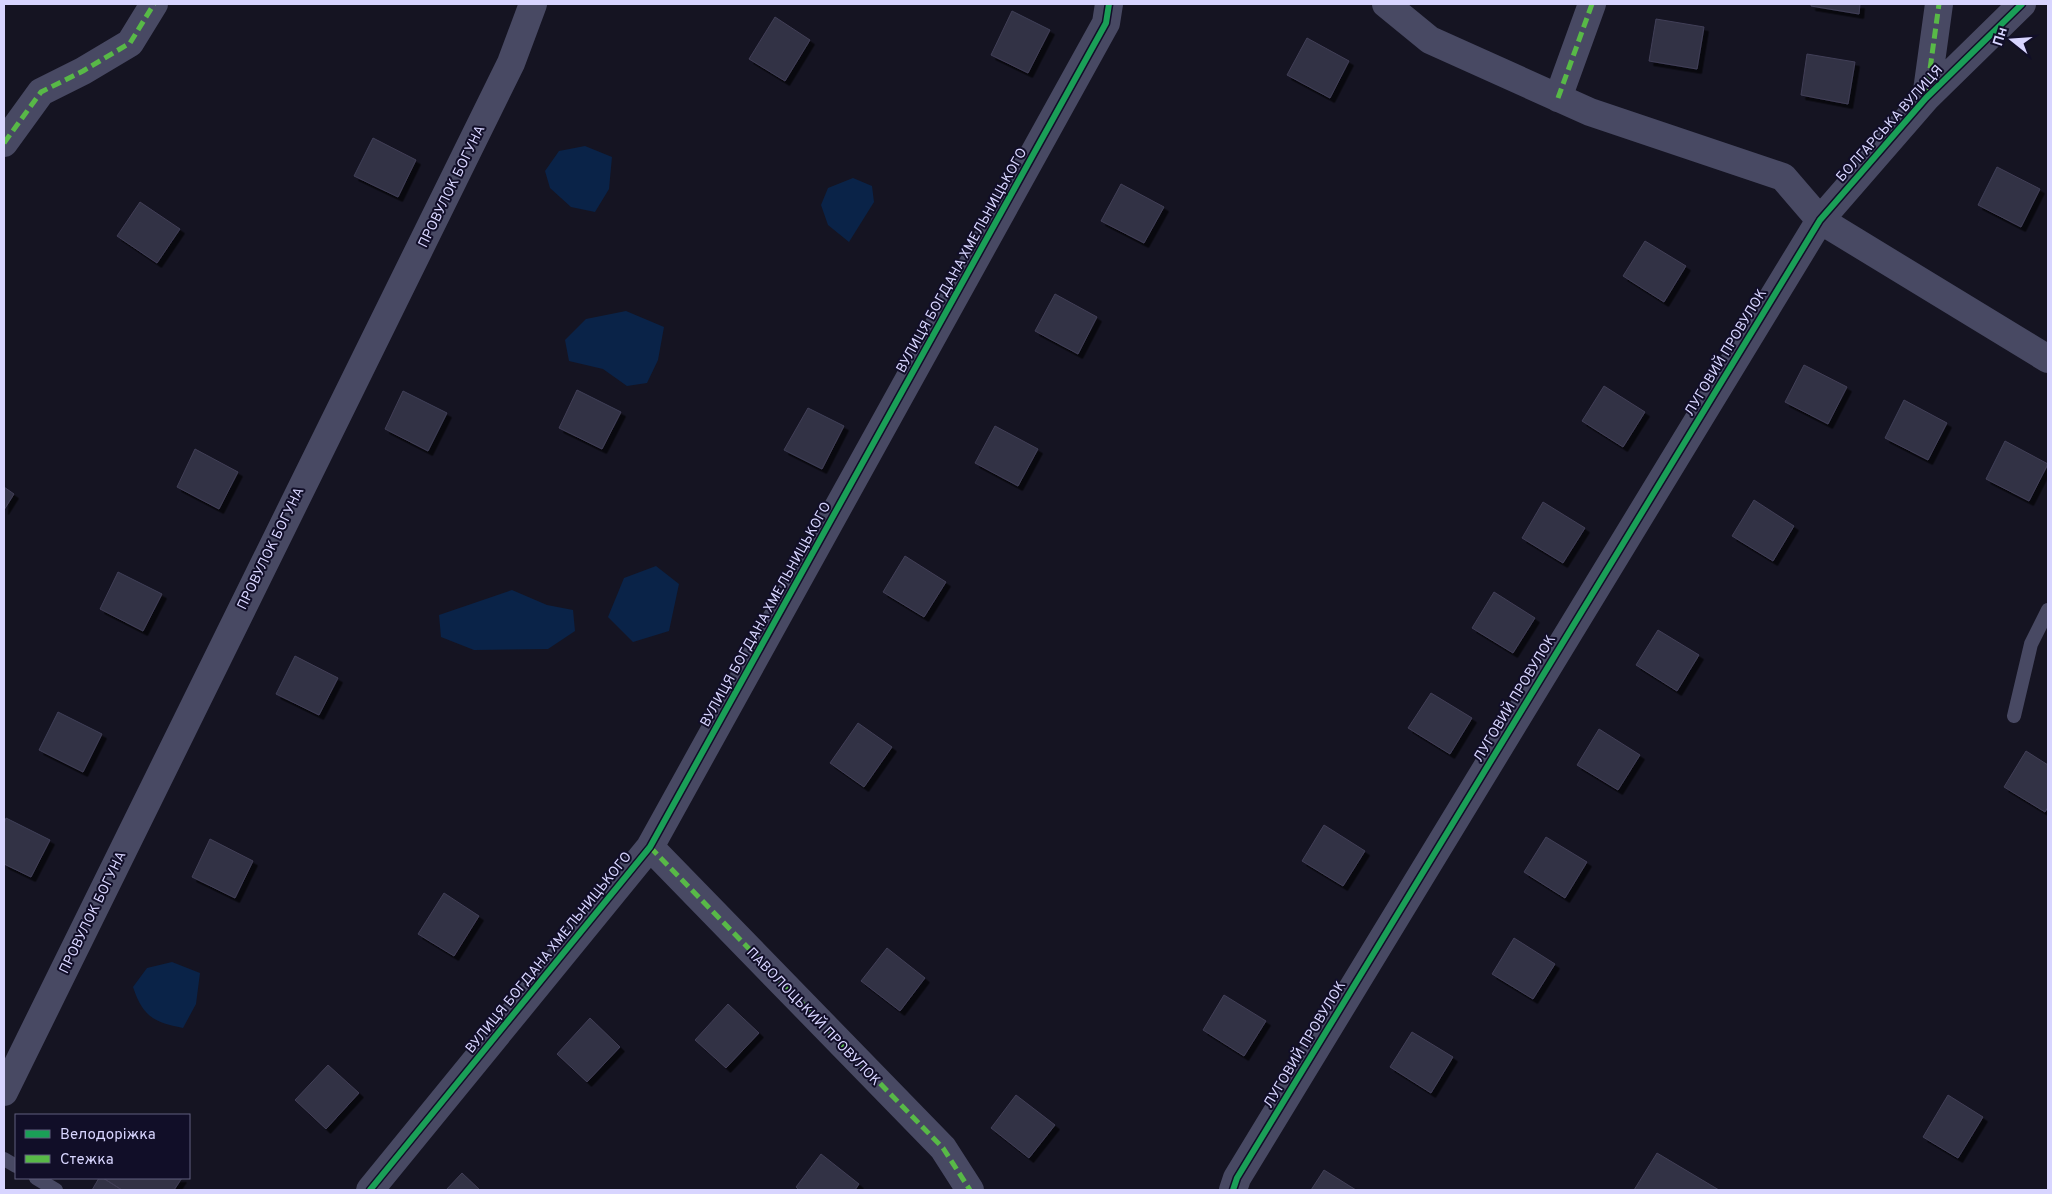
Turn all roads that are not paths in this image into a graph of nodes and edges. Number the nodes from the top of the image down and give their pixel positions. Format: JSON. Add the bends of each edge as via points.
{"nodes":[{"id":1,"x":154,"y":4,"type":"edge"},
{"id":2,"x":533,"y":4,"type":"edge"},
{"id":3,"x":1109,"y":4,"type":"edge"},
{"id":4,"x":1386,"y":4,"type":"edge"},
{"id":5,"x":1592,"y":4,"type":"edge"},
{"id":6,"x":1939,"y":4,"type":"edge"},
{"id":7,"x":2022,"y":4,"type":"edge"},
{"id":8,"x":1558,"y":98,"type":"junction"},
{"id":9,"x":1926,"y":98,"type":"junction"},
{"id":10,"x":4,"y":143,"type":"edge"},
{"id":11,"x":1820,"y":220,"type":"junction"},
{"id":12,"x":2048,"y":359,"type":"edge"},
{"id":13,"x":2048,"y":610,"type":"edge"},
{"id":14,"x":2014,"y":716,"type":"dead end"},
{"id":15,"x":650,"y":847,"type":"junction"},
{"id":16,"x":4,"y":1092,"type":"edge"},
{"id":17,"x":4,"y":1159,"type":"edge"},
{"id":18,"x":15,"y":1165,"type":"edge"},
{"id":19,"x":38,"y":1179,"type":"edge"},
{"id":20,"x":56,"y":1190,"type":"edge"},
{"id":21,"x":370,"y":1190,"type":"edge"},
{"id":22,"x":970,"y":1190,"type":"edge"},
{"id":23,"x":1233,"y":1190,"type":"edge"}],
"edges":[{"from":1,"to":10,"type":"street","via":[[130,43],[41,92]]},
{"from":2,"to":16,"type":"street","name":"ПРОВУЛОК БОГУНА","via":[[494,99]]},
{"from":3,"to":15,"type":"street","name":"ВУЛИЦЯ БОГДАНА ХМЕЛЬНИЦЬКОГО","via":[[1106,23]]},
{"from":4,"to":8,"type":"street","via":[[1430,40]]},
{"from":5,"to":8,"type":"street"},
{"from":6,"to":9,"type":"street"},
{"from":7,"to":9,"type":"street","name":"БОЛГАРСЬКА ВУЛИЦЯ"},
{"from":8,"to":11,"type":"street","via":[[1590,112],[1783,177]]},
{"from":9,"to":11,"type":"street","name":"БОЛГАРСЬКА ВУЛИЦЯ"},
{"from":11,"to":12,"type":"street"},
{"from":11,"to":23,"type":"street","name":"ЛУГОВИЙ ПРОВУЛОК","via":[[1237,1178]]},
{"from":13,"to":14,"type":"lane","via":[[2031,644]]},
{"from":15,"to":21,"type":"street","name":"ВУЛИЦЯ БОГДАНА ХМЕЛЬНИЦЬКОГО"},
{"from":15,"to":22,"type":"street","name":"ПАВОЛОЦЬКИЙ ПРОВУЛОК","via":[[943,1148]]},
{"from":17,"to":18,"type":"lane"},
{"from":19,"to":20,"type":"lane"}]}
